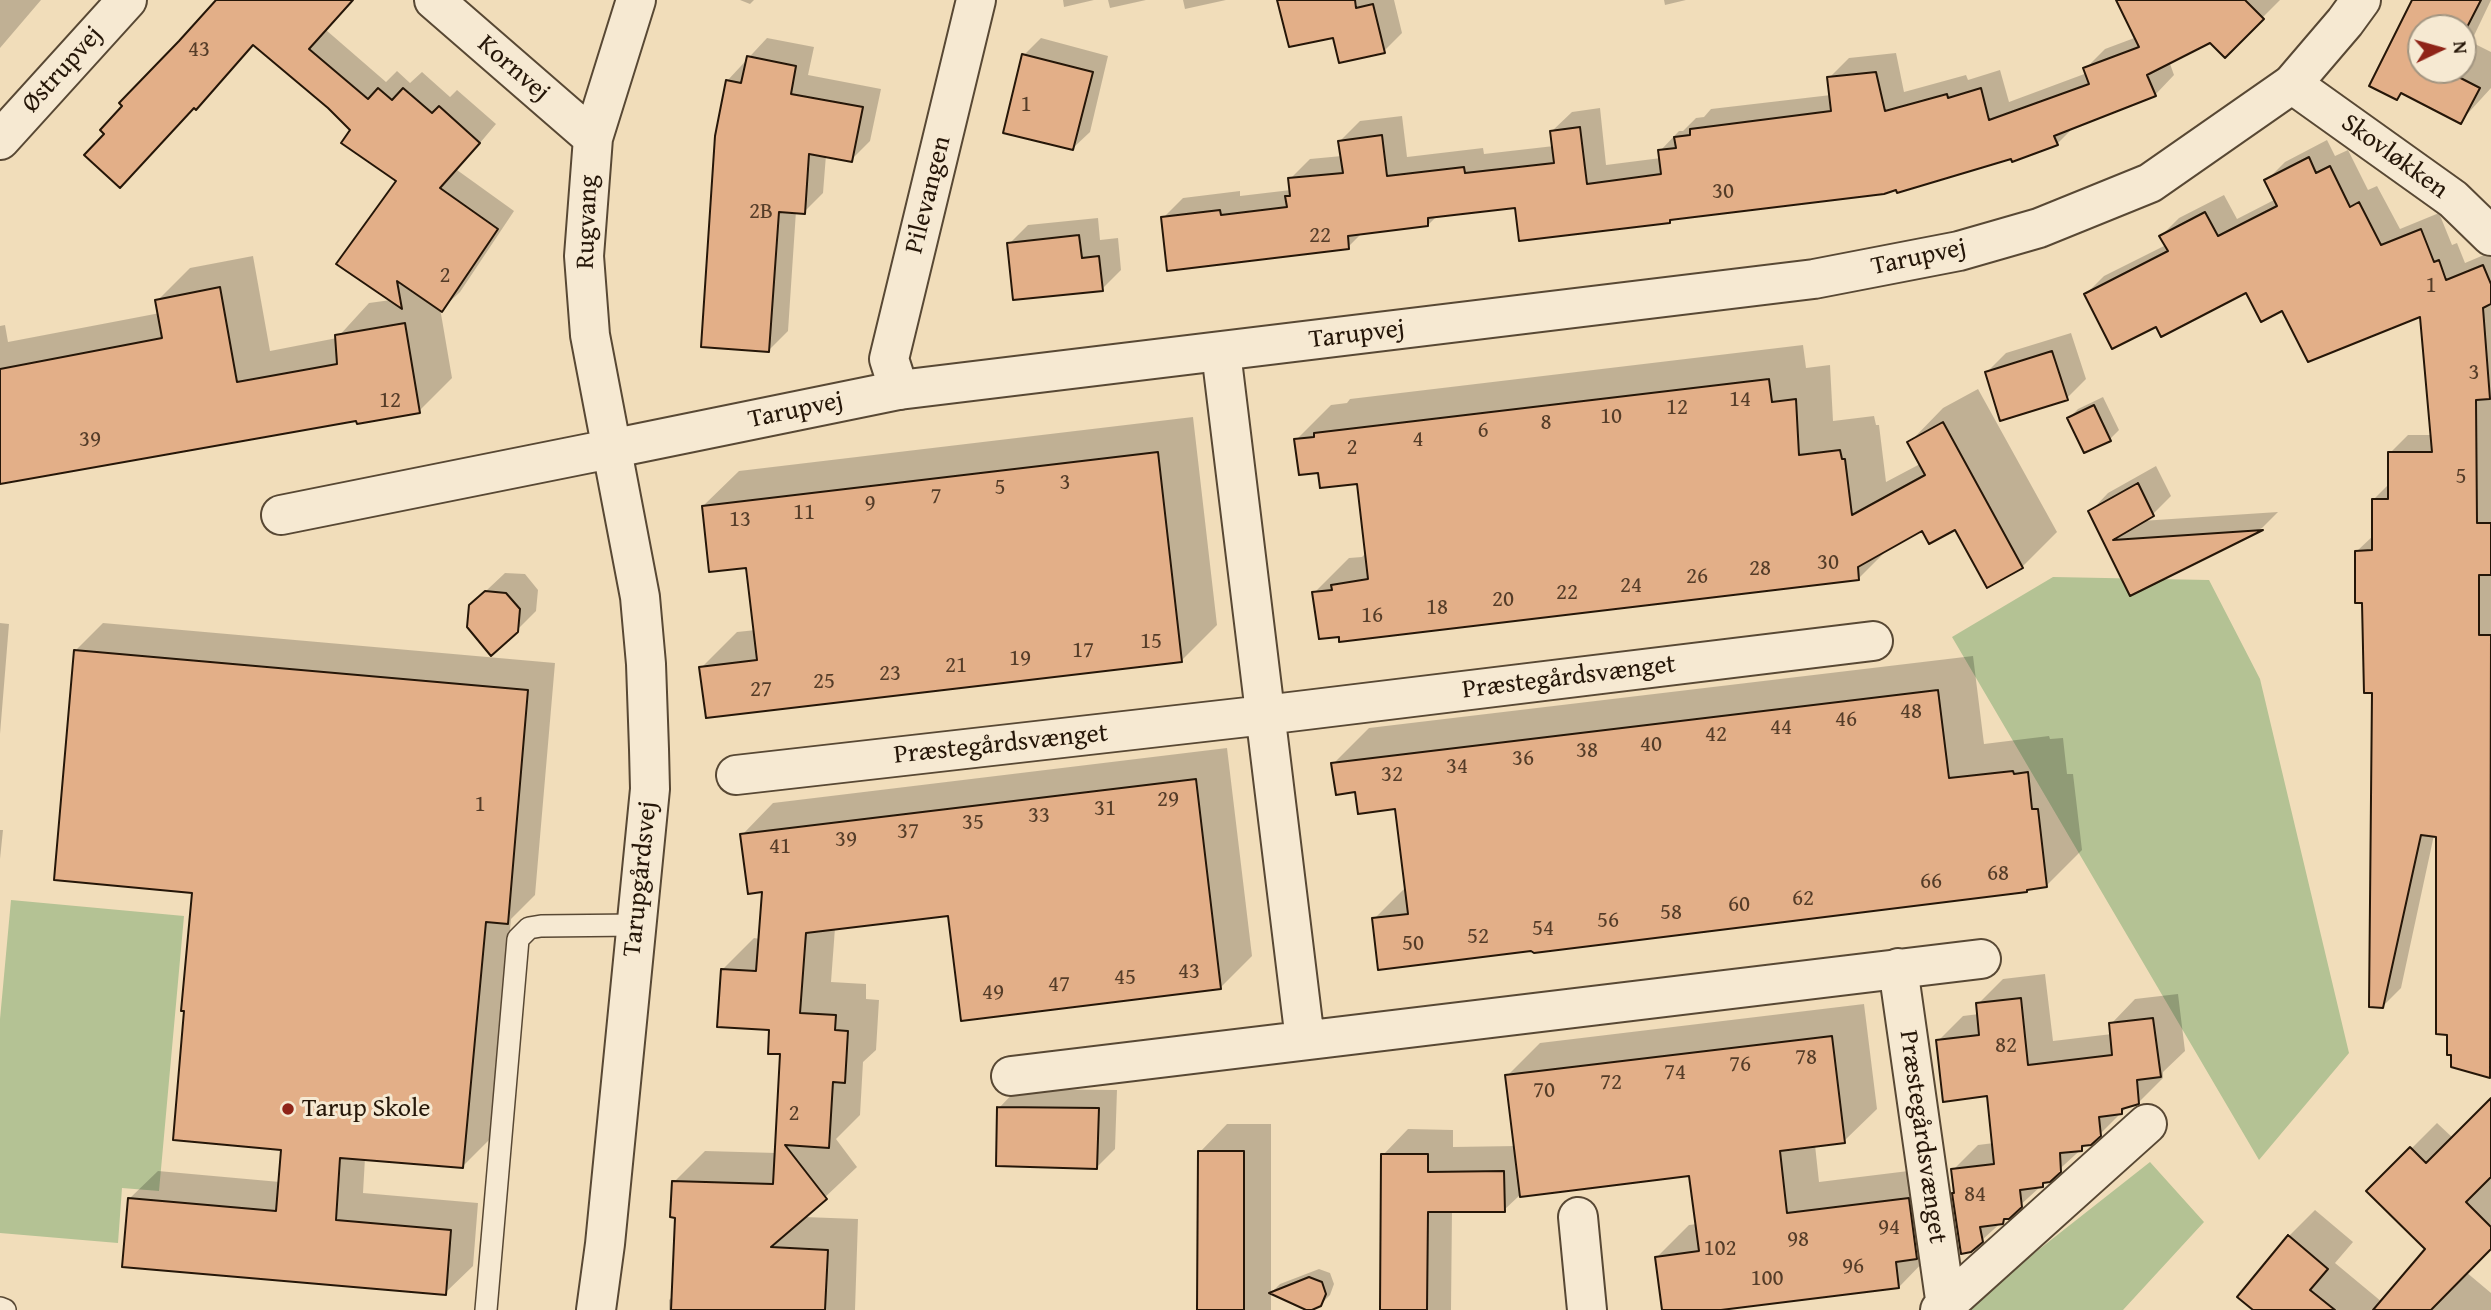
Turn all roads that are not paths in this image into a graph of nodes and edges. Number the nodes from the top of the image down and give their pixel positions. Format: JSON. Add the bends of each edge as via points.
{"nodes":[{"id":1,"x":127,"y":0,"type":"edge"},
{"id":2,"x":434,"y":0,"type":"edge"},
{"id":3,"x":636,"y":0,"type":"edge"},
{"id":4,"x":976,"y":0,"type":"edge"},
{"id":5,"x":2361,"y":0,"type":"edge"},
{"id":6,"x":2292,"y":84,"type":"junction"},
{"id":7,"x":593,"y":138,"type":"junction"},
{"id":8,"x":0,"y":140,"type":"edge"},
{"id":9,"x":2491,"y":236,"type":"edge"},
{"id":10,"x":1221,"y":352,"type":"junction"},
{"id":11,"x":899,"y":390,"type":"junction"},
{"id":12,"x":611,"y":449,"type":"junction"},
{"id":13,"x":281,"y":515,"type":"dead end"},
{"id":14,"x":1873,"y":640,"type":"dead end"},
{"id":15,"x":1265,"y":715,"type":"junction"},
{"id":16,"x":737,"y":775,"type":"dead end"},
{"id":17,"x":637,"y":925,"type":"junction"},
{"id":18,"x":1981,"y":959,"type":"dead end"},
{"id":19,"x":1898,"y":968,"type":"junction"},
{"id":20,"x":1305,"y":1040,"type":"junction"},
{"id":21,"x":1011,"y":1076,"type":"dead end"},
{"id":22,"x":2147,"y":1124,"type":"dead end"},
{"id":23,"x":1578,"y":1217,"type":"dead end"},
{"id":24,"x":0,"y":1308,"type":"edge"},
{"id":25,"x":1943,"y":1308,"type":"edge"},
{"id":26,"x":5,"y":1310,"type":"edge"},
{"id":27,"x":486,"y":1310,"type":"edge"},
{"id":28,"x":596,"y":1310,"type":"edge"},
{"id":29,"x":1587,"y":1310,"type":"edge"}],
"edges":[{"from":1,"to":8,"type":"street","name":"Østrupvej"},
{"from":2,"to":7,"type":"street","name":"Kornvej"},
{"from":3,"to":7,"type":"street","name":"Rugvang"},
{"from":4,"to":11,"type":"street","name":"Pilevangen","via":[[889,359]]},
{"from":5,"to":6,"type":"street","name":"Tarupvej"},
{"from":6,"to":9,"type":"street","name":"Skovløkken","via":[[2453,199]]},
{"from":6,"to":10,"type":"street","name":"Tarupvej","via":[[2150,183],[2039,229],[1959,251],[1814,279]]},
{"from":7,"to":12,"type":"street","name":"Rugvang","via":[[584,256],[590,335]]},
{"from":10,"to":11,"type":"street","name":"Tarupvej"},
{"from":10,"to":15,"type":"street"},
{"from":11,"to":12,"type":"street","name":"Tarupvej"},
{"from":12,"to":13,"type":"street","name":"Tarupvej"},
{"from":12,"to":17,"type":"street","name":"Tarupgårdsvej","via":[[639,597],[646,664],[650,789]]},
{"from":14,"to":15,"type":"street","name":"Præstegårdsvænget"},
{"from":15,"to":16,"type":"street","name":"Præstegårdsvænget"},
{"from":15,"to":20,"type":"street"},
{"from":17,"to":27,"type":"lane","via":[[541,926],[529,928],[518,939]]},
{"from":17,"to":28,"type":"street","name":"Tarupgårdsvej"},
{"from":18,"to":19,"type":"street"},
{"from":19,"to":20,"type":"street"},
{"from":19,"to":25,"type":"street","name":"Præstegårdsvænget"},
{"from":20,"to":21,"type":"street"},
{"from":22,"to":25,"type":"street","name":"Præstegårdsvænget"},
{"from":23,"to":29,"type":"street"},
{"from":24,"to":26,"type":"lane"}]}
